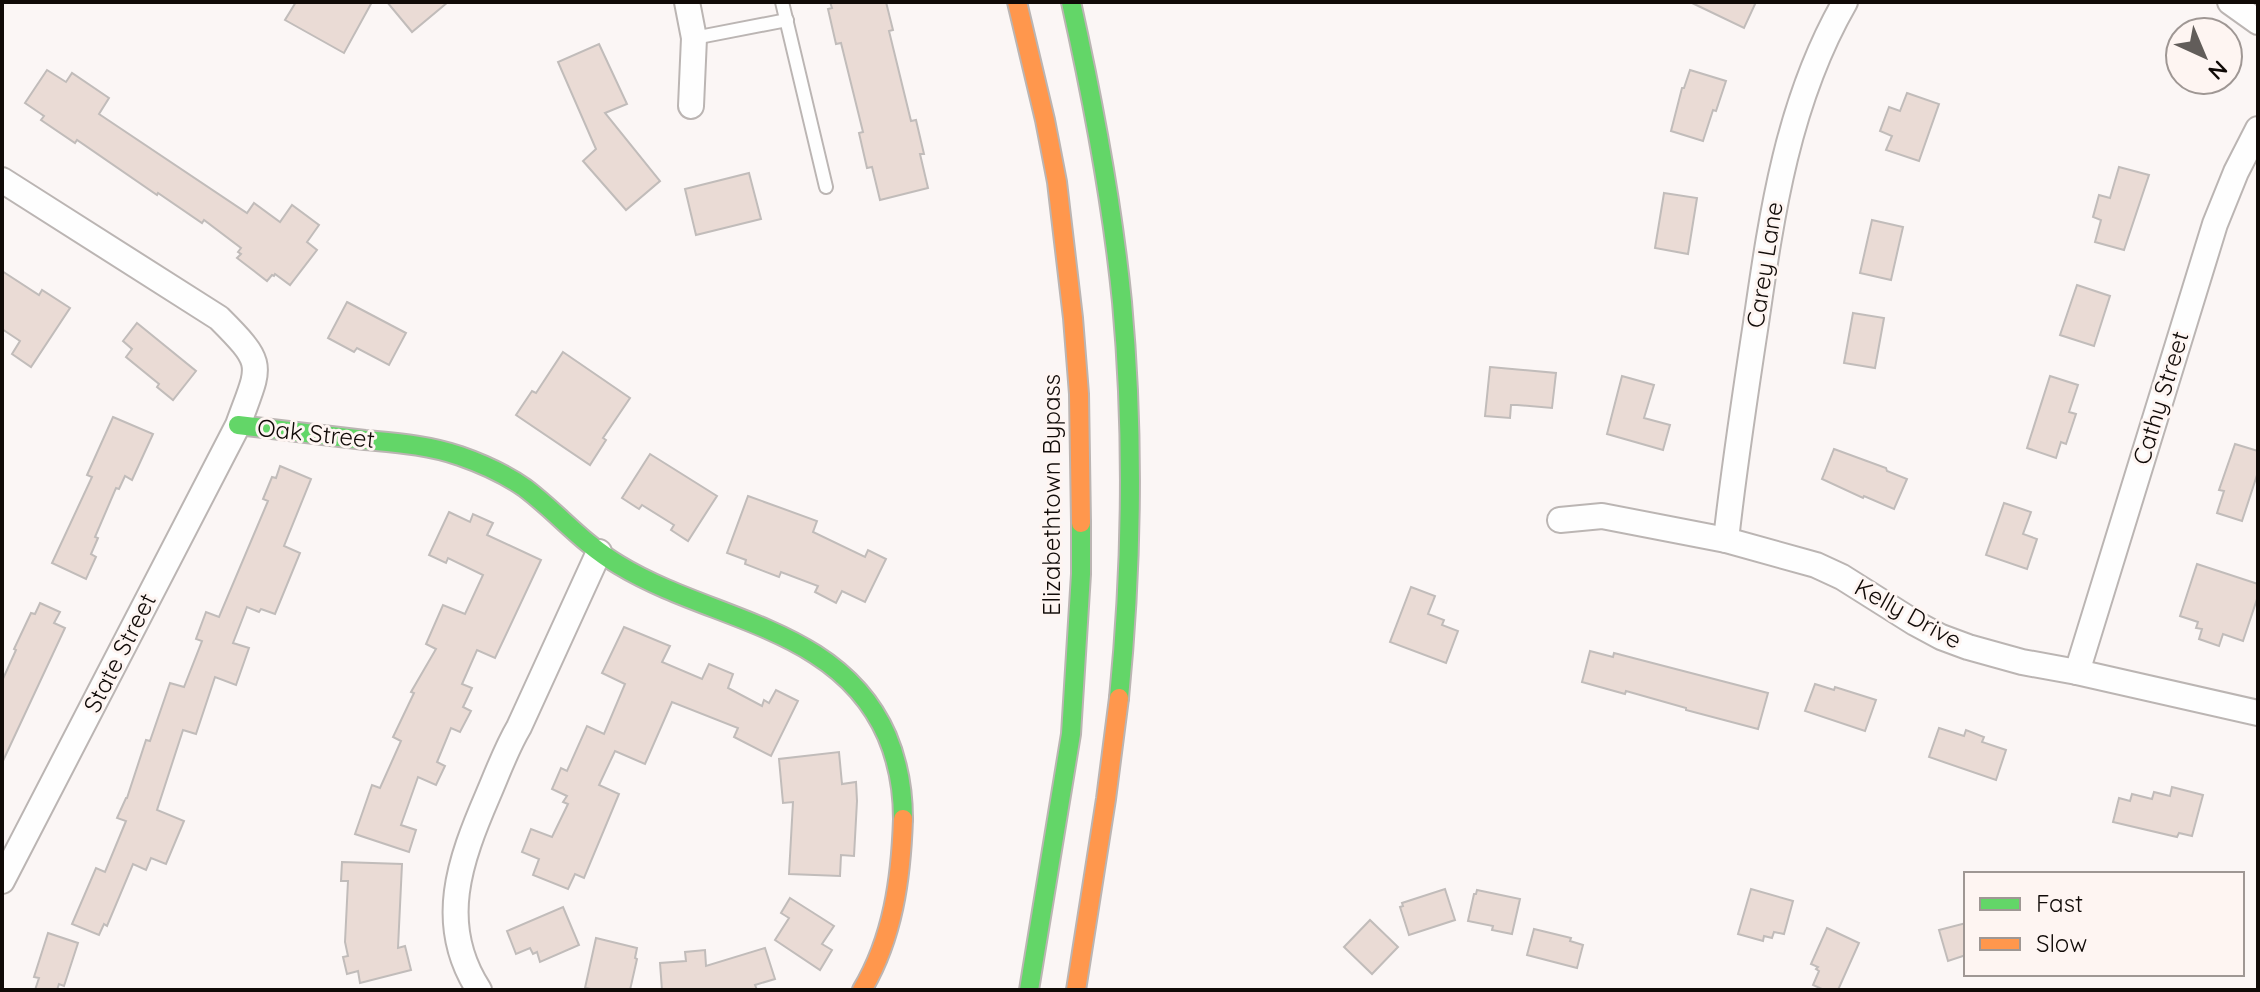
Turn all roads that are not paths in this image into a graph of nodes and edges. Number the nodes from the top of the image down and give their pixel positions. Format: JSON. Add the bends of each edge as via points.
{"nodes":[{"id":1,"x":687,"y":2,"type":"edge"},
{"id":2,"x":782,"y":2,"type":"edge"},
{"id":3,"x":1017,"y":2,"type":"edge"},
{"id":4,"x":1071,"y":2,"type":"edge"},
{"id":5,"x":1078,"y":2,"type":"edge"},
{"id":6,"x":1845,"y":2,"type":"edge"},
{"id":7,"x":2230,"y":2,"type":"edge"},
{"id":8,"x":787,"y":20,"type":"junction"},
{"id":9,"x":2258,"y":22,"type":"edge"},
{"id":10,"x":694,"y":38,"type":"junction"},
{"id":11,"x":1081,"y":43,"type":"junction"},
{"id":12,"x":691,"y":106,"type":"dead end"},
{"id":13,"x":2258,"y":129,"type":"edge"},
{"id":14,"x":2,"y":180,"type":"edge"},
{"id":15,"x":826,"y":187,"type":"dead end"},
{"id":16,"x":238,"y":425,"type":"junction"},
{"id":17,"x":1560,"y":520,"type":"dead end"},
{"id":18,"x":1726,"y":540,"type":"junction"},
{"id":19,"x":599,"y":552,"type":"junction"},
{"id":20,"x":2077,"y":672,"type":"junction"},
{"id":21,"x":2258,"y":713,"type":"edge"},
{"id":22,"x":2,"y":881,"type":"edge"},
{"id":23,"x":479,"y":990,"type":"edge"},
{"id":24,"x":862,"y":990,"type":"edge"},
{"id":25,"x":1029,"y":990,"type":"edge"},
{"id":26,"x":1076,"y":990,"type":"edge"}],
"edges":[{"from":1,"to":10,"type":"street"},
{"from":2,"to":8,"type":"lane"},
{"from":3,"to":25,"type":"main road","name":"Elizabethtown Bypass","via":[[1057,182],[1079,394],[1081,574],[1071,734]]},
{"from":4,"to":11,"type":"main road"},
{"from":5,"to":11,"type":"main road"},
{"from":6,"to":18,"type":"street","name":"Carey Lane","via":[[1805,86],[1785,154]]},
{"from":7,"to":9,"type":"street"},
{"from":8,"to":10,"type":"lane"},
{"from":8,"to":15,"type":"lane"},
{"from":10,"to":12,"type":"street"},
{"from":11,"to":26,"type":"main road","via":[[1120,286],[1130,527],[1112,759]]},
{"from":13,"to":20,"type":"street","name":"Cathy Street","via":[[2215,224]]},
{"from":14,"to":16,"type":"street","name":"Oak Street","via":[[219,318],[244,342],[256,375]]},
{"from":16,"to":19,"type":"main road","name":"Oak Street","via":[[419,445],[469,459],[514,481]]},
{"from":16,"to":22,"type":"street","name":"State Street"},
{"from":17,"to":18,"type":"street","name":"Kelly Drive","via":[[1602,516]]},
{"from":18,"to":20,"type":"street","name":"Kelly Drive","via":[[1816,565],[1941,637],[2022,662]]},
{"from":19,"to":23,"type":"street","via":[[505,752],[463,857],[457,934]]},
{"from":19,"to":24,"type":"main road","name":"Oak Street","via":[[653,584],[802,645],[842,672],[875,708],[901,780],[903,831],[893,921]]},
{"from":20,"to":21,"type":"street","name":"Kelly Drive"}]}
